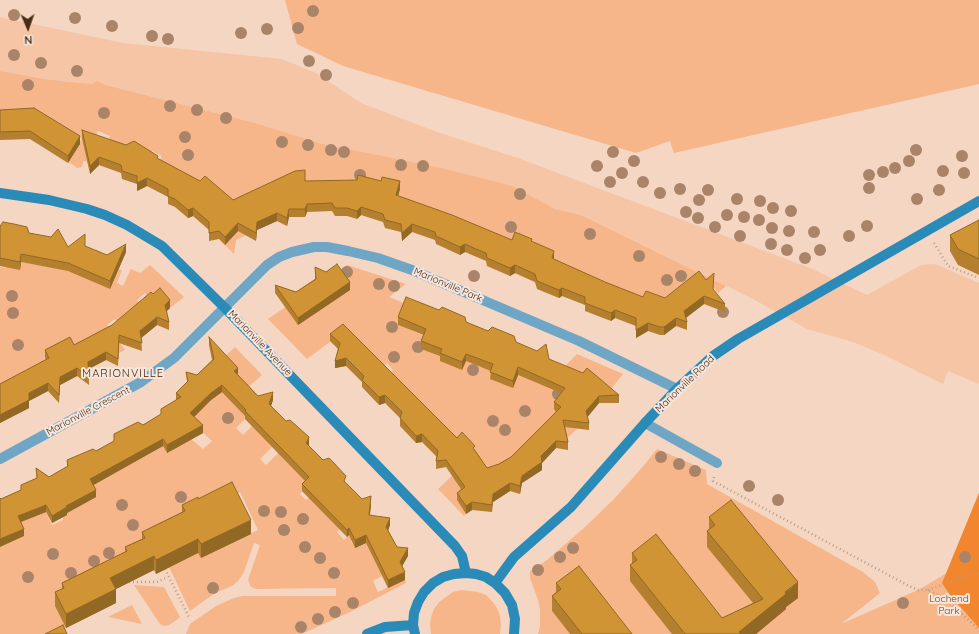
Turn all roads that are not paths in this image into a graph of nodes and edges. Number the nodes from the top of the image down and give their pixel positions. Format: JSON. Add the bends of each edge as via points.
{"nodes":[{"id":1,"x":0,"y":192,"type":"edge"},
{"id":2,"x":979,"y":201,"type":"edge"},
{"id":3,"x":224,"y":307,"type":"junction"},
{"id":4,"x":677,"y":390,"type":"junction"},
{"id":5,"x":645,"y":423,"type":"junction"},
{"id":6,"x":0,"y":459,"type":"edge"},
{"id":7,"x":718,"y":463,"type":"road end"},
{"id":8,"x":466,"y":572,"type":"junction"},
{"id":9,"x":495,"y":582,"type":"junction"},
{"id":10,"x":414,"y":629,"type":"edge"},
{"id":11,"x":367,"y":634,"type":"edge"},
{"id":12,"x":514,"y":634,"type":"edge"}],
"edges":[{"from":1,"to":3,"type":"street","name":"Marionville Avenue","via":[[76,206],[127,225],[162,246]]},
{"from":2,"to":4,"type":"street","name":"Marionville Road","via":[[738,339],[717,353]]},
{"from":3,"to":4,"type":"street","name":"Marionville Park","via":[[261,270],[279,257],[306,248],[336,248],[378,258],[412,270],[579,341]]},
{"from":3,"to":6,"type":"street","name":"Marionville Crescent","via":[[174,358],[141,382]]},
{"from":3,"to":8,"type":"street","name":"Marionville Avenue","via":[[455,546],[462,556]]},
{"from":4,"to":5,"type":"street","name":"Marionville Road"},
{"from":5,"to":7,"type":"street"},
{"from":5,"to":9,"type":"street","name":"Marionville Road","via":[[571,507],[514,557]]},
{"from":8,"to":9,"type":"street"},
{"from":8,"to":10,"type":"street","via":[[443,577],[424,592],[414,613]]},
{"from":9,"to":12,"type":"street","via":[[512,605],[515,619]]},
{"from":10,"to":11,"type":"street","via":[[385,627]]}]}
